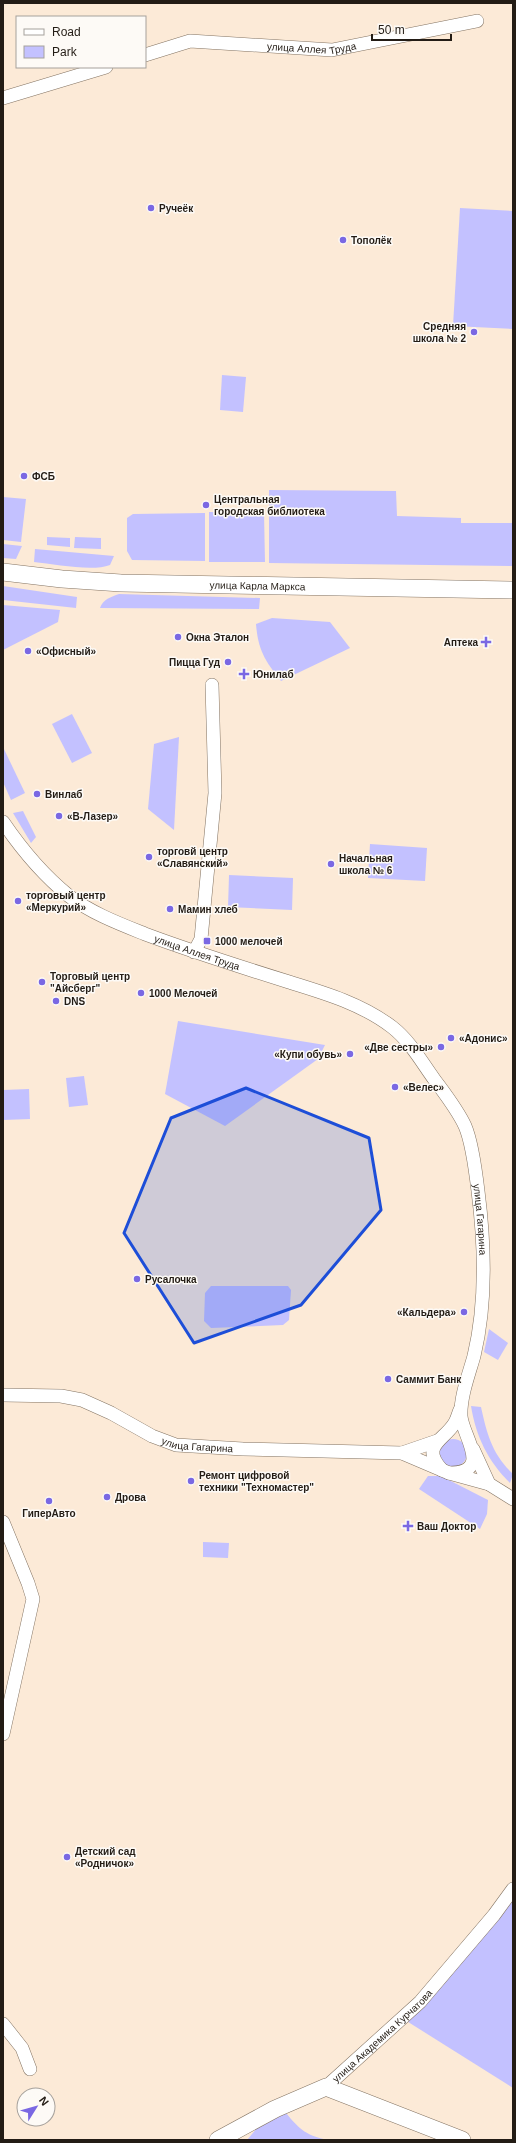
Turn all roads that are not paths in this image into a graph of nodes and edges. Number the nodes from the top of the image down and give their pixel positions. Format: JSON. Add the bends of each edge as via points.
{"nodes":[{"id":1,"x":477,"y":21,"type":"dead end"},
{"id":2,"x":146,"y":55,"type":"edge"},
{"id":3,"x":103,"y":68,"type":"edge"},
{"id":4,"x":3,"y":98,"type":"edge"},
{"id":5,"x":3,"y":572,"type":"edge"},
{"id":6,"x":513,"y":590,"type":"edge"},
{"id":7,"x":212,"y":685,"type":"dead end"},
{"id":8,"x":3,"y":822,"type":"edge"},
{"id":9,"x":194,"y":952,"type":"junction"},
{"id":10,"x":413,"y":1049,"type":"joint"},
{"id":11,"x":3,"y":1395,"type":"edge"},
{"id":12,"x":462,"y":1404,"type":"junction"},
{"id":13,"x":439,"y":1438,"type":"junction"},
{"id":14,"x":472,"y":1445,"type":"junction"},
{"id":15,"x":402,"y":1453,"type":"junction"},
{"id":16,"x":445,"y":1471,"type":"junction"},
{"id":17,"x":489,"y":1484,"type":"junction"},
{"id":18,"x":513,"y":1499,"type":"edge"},
{"id":19,"x":3,"y":1522,"type":"edge"},
{"id":20,"x":3,"y":1734,"type":"edge"},
{"id":21,"x":513,"y":1889,"type":"edge"},
{"id":22,"x":3,"y":2024,"type":"edge"},
{"id":23,"x":30,"y":2069,"type":"dead end"},
{"id":24,"x":326,"y":2087,"type":"junction"},
{"id":25,"x":218,"y":2140,"type":"edge"},
{"id":26,"x":462,"y":2140,"type":"edge"}],
"edges":[{"from":1,"to":2,"type":"street","name":"улица Аллея Труда","via":[[332,50],[190,41]]},
{"from":3,"to":4,"type":"street"},
{"from":5,"to":6,"type":"main road","name":"улица Карла Маркса","via":[[121,583]]},
{"from":7,"to":9,"type":"street","via":[[215,793],[201,940]]},
{"from":8,"to":9,"type":"street","name":"улица Аллея Труда","via":[[16,842],[42,872],[71,897],[124,925]]},
{"from":9,"to":10,"type":"street","name":"улица Аллея Труда","via":[[334,996],[393,1028]]},
{"from":10,"to":12,"type":"street","name":"улица Гагарина","via":[[464,1125],[476,1175],[485,1270],[478,1337]]},
{"from":11,"to":15,"type":"street","name":"улица Гагарина","via":[[60,1396],[82,1400],[112,1412],[152,1436],[176,1446]]},
{"from":12,"to":13,"type":"street","via":[[454,1424]]},
{"from":12,"to":14,"type":"street","via":[[463,1423]]},
{"from":13,"to":14,"type":"street","via":[[458,1433],[465,1436]]},
{"from":13,"to":15,"type":"street"},
{"from":13,"to":16,"type":"street","via":[[433,1448],[433,1456],[436,1464]]},
{"from":14,"to":16,"type":"street","via":[[470,1464],[464,1470],[457,1473]]},
{"from":14,"to":17,"type":"street"},
{"from":15,"to":16,"type":"street"},
{"from":16,"to":17,"type":"street"},
{"from":17,"to":18,"type":"street"},
{"from":19,"to":20,"type":"street","via":[[33,1599]]},
{"from":21,"to":24,"type":"street","name":"улица Академика Курчатова","via":[[477,1936],[420,2002]]},
{"from":22,"to":23,"type":"street","via":[[22,2048]]},
{"from":24,"to":25,"type":"main road","name":"улица Академика Курчатова","via":[[275,2109]]},
{"from":24,"to":26,"type":"main road"}]}
